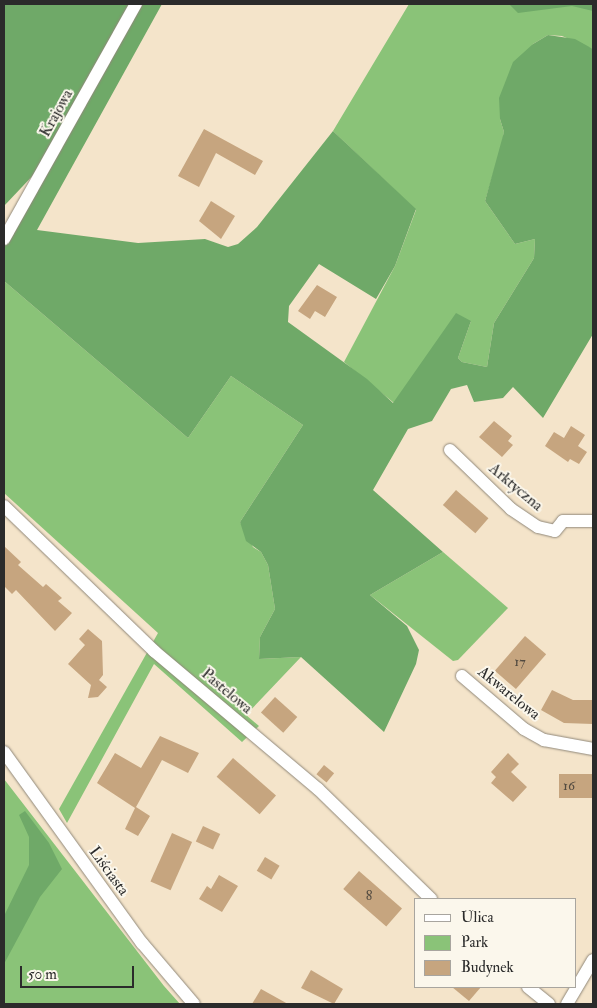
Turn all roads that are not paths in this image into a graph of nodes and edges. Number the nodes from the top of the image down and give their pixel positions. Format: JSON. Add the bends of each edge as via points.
{"nodes":[{"id":1,"x":136,"y":4,"type":"edge"},
{"id":2,"x":4,"y":239,"type":"edge"},
{"id":3,"x":450,"y":450,"type":"dead end"},
{"id":4,"x":4,"y":506,"type":"edge"},
{"id":5,"x":593,"y":521,"type":"edge"},
{"id":6,"x":462,"y":676,"type":"dead end"},
{"id":7,"x":593,"y":749,"type":"edge"},
{"id":8,"x":4,"y":752,"type":"edge"},
{"id":9,"x":430,"y":898,"type":"edge"},
{"id":10,"x":593,"y":960,"type":"edge"},
{"id":11,"x":577,"y":987,"type":"edge"},
{"id":12,"x":529,"y":988,"type":"edge"},
{"id":13,"x":576,"y":988,"type":"edge"},
{"id":14,"x":194,"y":1004,"type":"edge"},
{"id":15,"x":549,"y":1004,"type":"edge"},
{"id":16,"x":567,"y":1004,"type":"edge"}],
"edges":[{"from":1,"to":2,"type":"street","name":"Krajowa"},
{"from":3,"to":5,"type":"street","name":"Arktyczna","via":[[511,509],[538,527],[555,532],[563,521]]},
{"from":4,"to":9,"type":"street","name":"Pastelowa","via":[[154,651],[318,789]]},
{"from":6,"to":7,"type":"street","name":"Akwarelowa","via":[[524,729],[544,740]]},
{"from":8,"to":14,"type":"street","name":"Liściasta","via":[[142,943]]},
{"from":10,"to":11,"type":"street"},
{"from":12,"to":15,"type":"street"},
{"from":13,"to":16,"type":"street"}]}
